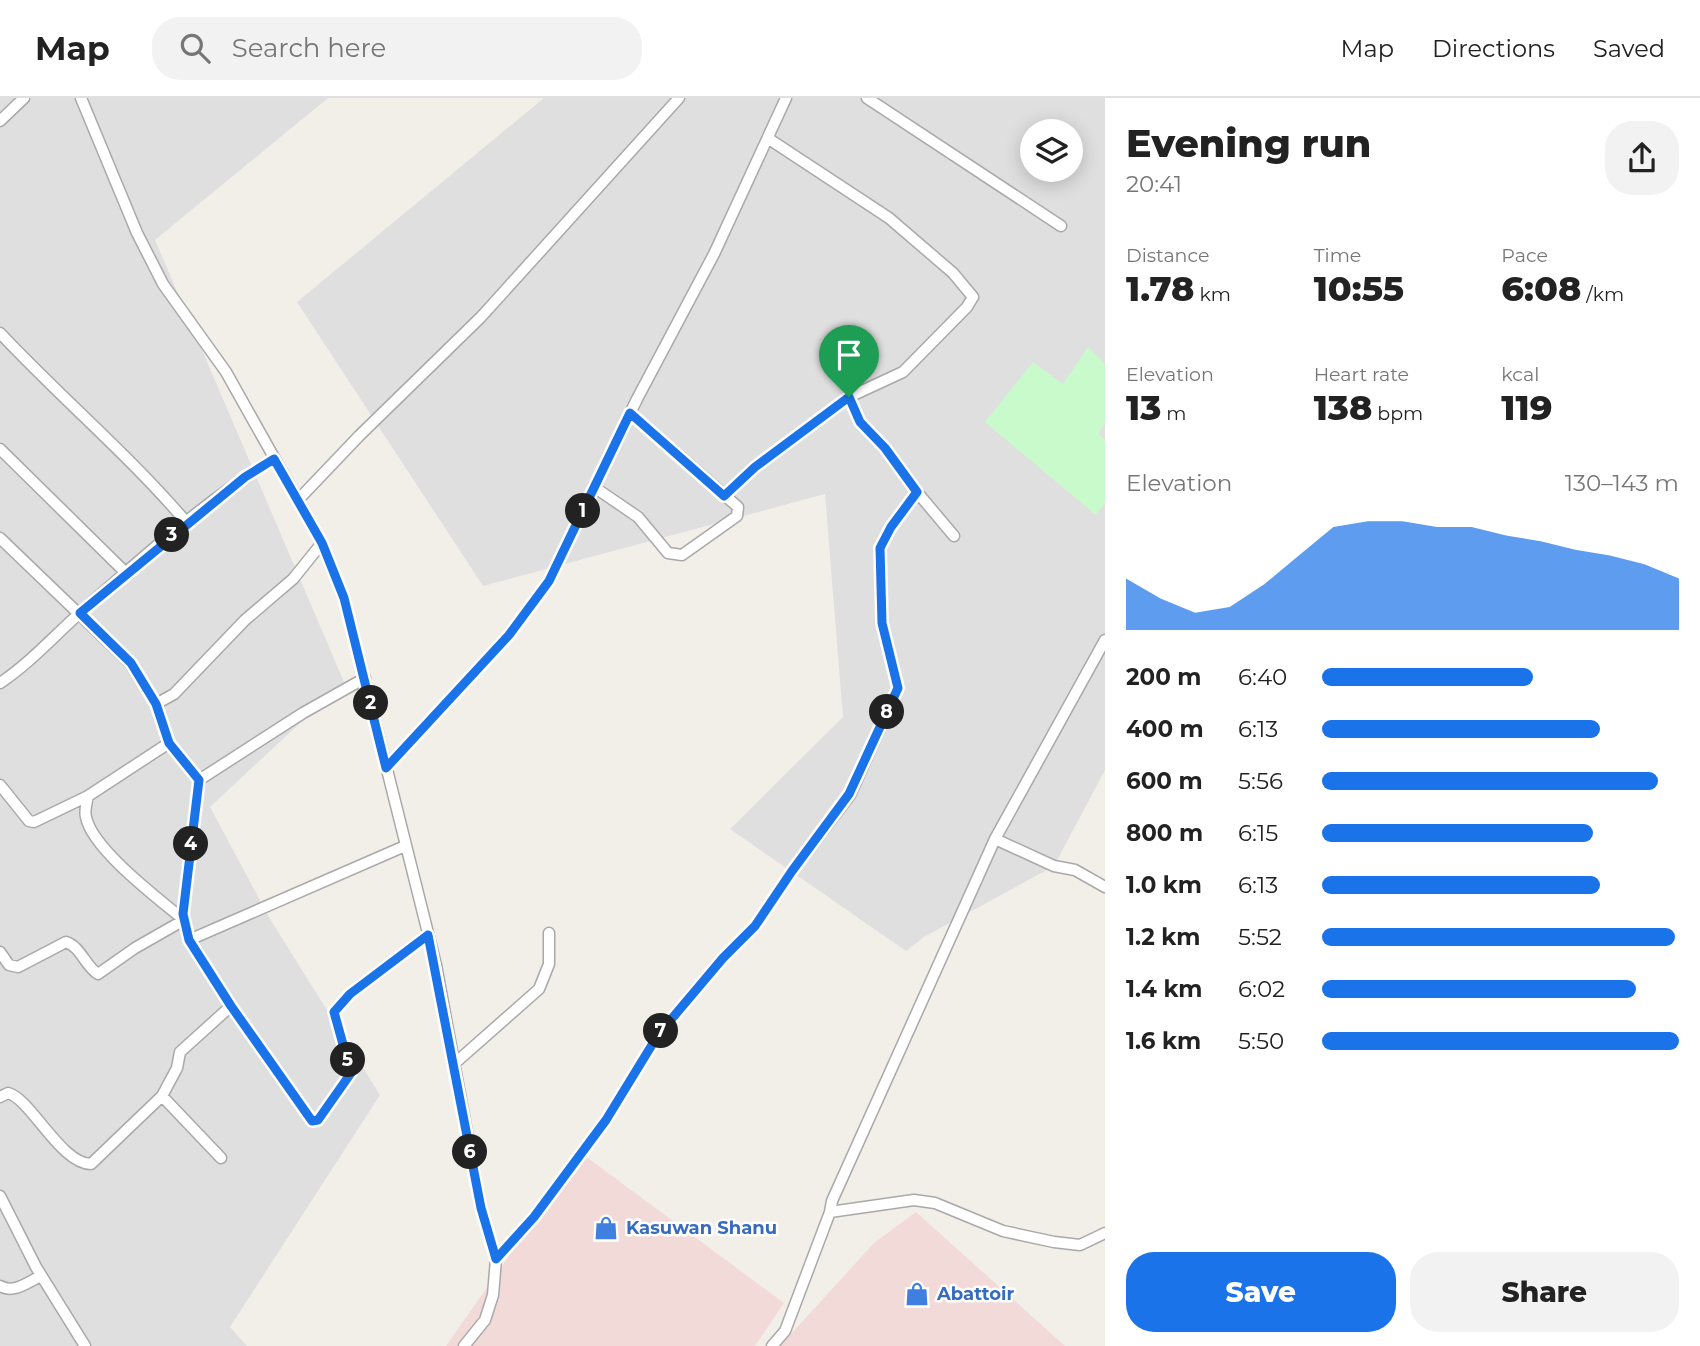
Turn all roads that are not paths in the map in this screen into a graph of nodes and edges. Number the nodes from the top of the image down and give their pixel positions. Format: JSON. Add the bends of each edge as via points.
{"nodes":[{"id":1,"x":24,"y":98,"type":"edge"},
{"id":2,"x":81,"y":98,"type":"edge"},
{"id":3,"x":679,"y":98,"type":"edge"},
{"id":4,"x":786,"y":98,"type":"edge"},
{"id":5,"x":867,"y":98,"type":"edge"},
{"id":6,"x":0,"y":121,"type":"edge"},
{"id":7,"x":769,"y":139,"type":"junction"},
{"id":8,"x":1061,"y":226,"type":"dead end"},
{"id":9,"x":0,"y":333,"type":"edge"},
{"id":10,"x":849,"y":397,"type":"junction"},
{"id":11,"x":630,"y":413,"type":"junction"},
{"id":12,"x":0,"y":449,"type":"edge"},
{"id":13,"x":274,"y":459,"type":"junction"},
{"id":14,"x":594,"y":487,"type":"junction"},
{"id":15,"x":917,"y":492,"type":"junction"},
{"id":16,"x":724,"y":496,"type":"junction"},
{"id":17,"x":298,"y":500,"type":"junction"},
{"id":18,"x":187,"y":523,"type":"junction"},
{"id":19,"x":954,"y":536,"type":"dead end"},
{"id":20,"x":0,"y":538,"type":"edge"},
{"id":21,"x":322,"y":543,"type":"junction"},
{"id":22,"x":126,"y":573,"type":"junction"},
{"id":23,"x":80,"y":613,"type":"junction"},
{"id":24,"x":1105,"y":640,"type":"edge"},
{"id":25,"x":365,"y":678,"type":"junction"},
{"id":26,"x":0,"y":682,"type":"edge"},
{"id":27,"x":156,"y":704,"type":"junction"},
{"id":28,"x":169,"y":743,"type":"junction"},
{"id":29,"x":386,"y":768,"type":"junction"},
{"id":30,"x":199,"y":780,"type":"junction"},
{"id":31,"x":0,"y":785,"type":"edge"},
{"id":32,"x":88,"y":796,"type":"junction"},
{"id":33,"x":995,"y":839,"type":"junction"},
{"id":34,"x":405,"y":845,"type":"junction"},
{"id":35,"x":1105,"y":887,"type":"edge"},
{"id":36,"x":184,"y":920,"type":"junction"},
{"id":37,"x":549,"y":933,"type":"dead end"},
{"id":38,"x":428,"y":935,"type":"junction"},
{"id":39,"x":189,"y":940,"type":"junction"},
{"id":40,"x":0,"y":952,"type":"edge"},
{"id":41,"x":231,"y":1006,"type":"junction"},
{"id":42,"x":454,"y":1064,"type":"junction"},
{"id":43,"x":162,"y":1096,"type":"junction"},
{"id":44,"x":0,"y":1097,"type":"edge"},
{"id":45,"x":221,"y":1158,"type":"dead end"},
{"id":46,"x":0,"y":1196,"type":"edge"},
{"id":47,"x":830,"y":1212,"type":"junction"},
{"id":48,"x":1105,"y":1233,"type":"edge"},
{"id":49,"x":496,"y":1259,"type":"junction"},
{"id":50,"x":41,"y":1276,"type":"junction"},
{"id":51,"x":0,"y":1286,"type":"edge"},
{"id":52,"x":79,"y":1344,"type":"edge"},
{"id":53,"x":464,"y":1346,"type":"edge"},
{"id":54,"x":772,"y":1346,"type":"edge"}],
"edges":[{"from":1,"to":6,"type":"street"},
{"from":2,"to":13,"type":"street","via":[[163,284],[226,372]]},
{"from":3,"to":17,"type":"street","via":[[481,317]]},
{"from":4,"to":7,"type":"street"},
{"from":5,"to":8,"type":"street"},
{"from":7,"to":10,"type":"street","via":[[890,218],[953,273],[973,297],[903,372]]},
{"from":7,"to":11,"type":"street"},
{"from":9,"to":18,"type":"street","via":[[151,481]]},
{"from":10,"to":15,"type":"street","via":[[860,422]]},
{"from":10,"to":16,"type":"street"},
{"from":11,"to":14,"type":"street"},
{"from":11,"to":16,"type":"street"},
{"from":12,"to":22,"type":"street"},
{"from":13,"to":17,"type":"street"},
{"from":13,"to":18,"type":"street"},
{"from":14,"to":16,"type":"street","via":[[638,517],[668,553],[682,555],[737,516],[738,507]]},
{"from":14,"to":29,"type":"street","via":[[549,581],[509,635]]},
{"from":15,"to":19,"type":"street"},
{"from":15,"to":49,"type":"street","via":[[880,548],[882,623],[898,688],[849,794],[755,926],[658,1035],[606,1120],[534,1217]]},
{"from":17,"to":21,"type":"street"},
{"from":18,"to":22,"type":"street"},
{"from":20,"to":23,"type":"street"},
{"from":21,"to":25,"type":"street","via":[[344,598]]},
{"from":21,"to":27,"type":"street","via":[[293,579],[245,620],[174,694]]},
{"from":22,"to":23,"type":"street"},
{"from":23,"to":26,"type":"street"},
{"from":23,"to":27,"type":"street","via":[[131,663]]},
{"from":24,"to":33,"type":"street"},
{"from":25,"to":29,"type":"street"},
{"from":25,"to":30,"type":"street"},
{"from":27,"to":28,"type":"street"},
{"from":28,"to":30,"type":"street"},
{"from":28,"to":32,"type":"street"},
{"from":29,"to":34,"type":"street"},
{"from":30,"to":36,"type":"street"},
{"from":31,"to":32,"type":"street","via":[[34,822]]},
{"from":32,"to":36,"type":"street","via":[[85,817],[93,834],[134,879]]},
{"from":33,"to":35,"type":"street","via":[[1054,866],[1075,870]]},
{"from":33,"to":47,"type":"street"},
{"from":34,"to":38,"type":"street"},
{"from":34,"to":39,"type":"street"},
{"from":36,"to":39,"type":"street"},
{"from":36,"to":40,"type":"street","via":[[98,974],[73,944],[66,942],[18,967],[9,965]]},
{"from":37,"to":42,"type":"street","via":[[549,964],[539,989]]},
{"from":38,"to":41,"type":"street","via":[[350,994],[334,1012],[351,1073],[314,1121]]},
{"from":38,"to":42,"type":"street"},
{"from":39,"to":41,"type":"street"},
{"from":41,"to":43,"type":"street","via":[[180,1052]]},
{"from":42,"to":49,"type":"street","via":[[481,1208]]},
{"from":43,"to":44,"type":"street","via":[[91,1164],[80,1163],[17,1097],[8,1093]]},
{"from":43,"to":45,"type":"street"},
{"from":46,"to":50,"type":"street"},
{"from":47,"to":48,"type":"street","via":[[914,1200],[935,1203],[1003,1231],[1054,1242],[1080,1245]]},
{"from":47,"to":54,"type":"street","via":[[785,1331]]},
{"from":49,"to":53,"type":"street","via":[[485,1320]]},
{"from":50,"to":51,"type":"street","via":[[13,1289]]},
{"from":50,"to":52,"type":"street"}]}
